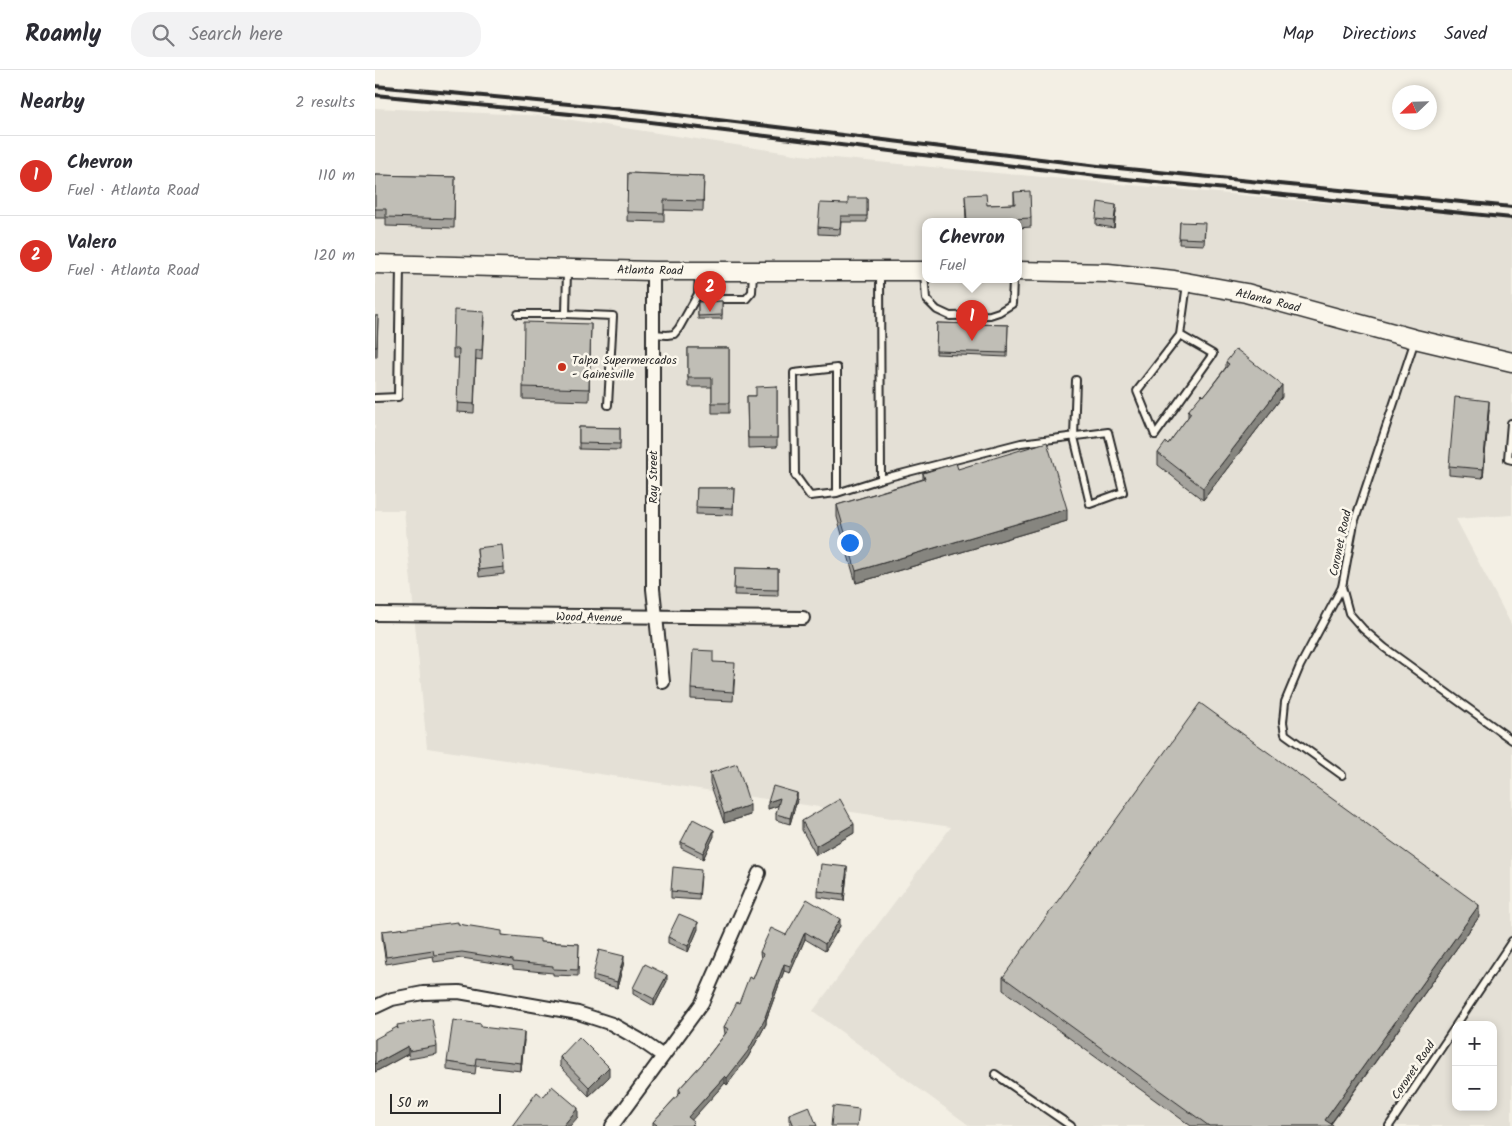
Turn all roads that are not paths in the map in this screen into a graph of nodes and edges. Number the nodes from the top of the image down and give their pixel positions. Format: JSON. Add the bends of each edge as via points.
{"nodes":[{"id":1,"x":375,"y":264,"type":"edge"},
{"id":2,"x":400,"y":265,"type":"junction"},
{"id":3,"x":567,"y":269,"type":"junction"},
{"id":4,"x":880,"y":270,"type":"junction"},
{"id":5,"x":653,"y":271,"type":"junction"},
{"id":6,"x":699,"y":271,"type":"junction"},
{"id":7,"x":753,"y":271,"type":"junction"},
{"id":8,"x":922,"y":271,"type":"edge"},
{"id":9,"x":1022,"y":271,"type":"edge"},
{"id":10,"x":925,"y":283,"type":"edge"},
{"id":11,"x":1013,"y":283,"type":"edge"},
{"id":12,"x":1187,"y":283,"type":"junction"},
{"id":13,"x":698,"y":294,"type":"junction"},
{"id":14,"x":518,"y":314,"type":"dead end"},
{"id":15,"x":566,"y":314,"type":"junction"},
{"id":16,"x":653,"y":334,"type":"junction"},
{"id":17,"x":1180,"y":335,"type":"junction"},
{"id":18,"x":1415,"y":339,"type":"junction"},
{"id":19,"x":1512,"y":362,"type":"edge"},
{"id":20,"x":1076,"y":380,"type":"dead end"},
{"id":21,"x":375,"y":398,"type":"edge"},
{"id":22,"x":608,"y":405,"type":"dead end"},
{"id":23,"x":1511,"y":423,"type":"dead end"},
{"id":24,"x":1074,"y":437,"type":"junction"},
{"id":25,"x":1512,"y":460,"type":"edge"},
{"id":26,"x":881,"y":479,"type":"junction"},
{"id":27,"x":837,"y":492,"type":"junction"},
{"id":28,"x":1342,"y":586,"type":"junction"},
{"id":29,"x":375,"y":614,"type":"edge"},
{"id":30,"x":655,"y":618,"type":"junction"},
{"id":31,"x":803,"y":618,"type":"dead end"},
{"id":32,"x":663,"y":682,"type":"dead end"},
{"id":33,"x":1512,"y":740,"type":"edge"},
{"id":34,"x":1342,"y":775,"type":"dead end"},
{"id":35,"x":759,"y":873,"type":"dead end"},
{"id":36,"x":1512,"y":941,"type":"edge"},
{"id":37,"x":375,"y":1007,"type":"edge"},
{"id":38,"x":1459,"y":1021,"type":"edge"},
{"id":39,"x":1452,"y":1031,"type":"edge"},
{"id":40,"x":663,"y":1056,"type":"junction"},
{"id":41,"x":995,"y":1074,"type":"dead end"},
{"id":42,"x":612,"y":1126,"type":"edge"},
{"id":43,"x":1071,"y":1126,"type":"edge"},
{"id":44,"x":1389,"y":1126,"type":"edge"}],
"edges":[{"from":1,"to":2,"type":"main road","name":"Atlanta Road"},
{"from":2,"to":3,"type":"main road","name":"Atlanta Road"},
{"from":2,"to":21,"type":"lane","via":[[398,396]]},
{"from":3,"to":5,"type":"main road","name":"Atlanta Road"},
{"from":3,"to":15,"type":"lane"},
{"from":4,"to":7,"type":"main road","name":"Atlanta Road"},
{"from":4,"to":8,"type":"main road","name":"Atlanta Road"},
{"from":4,"to":26,"type":"lane"},
{"from":5,"to":6,"type":"main road","name":"Atlanta Road"},
{"from":5,"to":16,"type":"street","name":"Ray Street"},
{"from":6,"to":7,"type":"main road","name":"Atlanta Road"},
{"from":6,"to":13,"type":"lane"},
{"from":7,"to":13,"type":"lane","via":[[752,292],[746,299],[709,299]]},
{"from":9,"to":12,"type":"main road","name":"Atlanta Road","via":[[1108,274]]},
{"from":10,"to":11,"type":"lane","via":[[926,299],[937,310],[950,316],[999,312],[1012,304]]},
{"from":12,"to":17,"type":"lane"},
{"from":12,"to":18,"type":"main road","name":"Atlanta Road","via":[[1246,293]]},
{"from":13,"to":16,"type":"lane","via":[[674,334]]},
{"from":14,"to":15,"type":"lane"},
{"from":15,"to":22,"type":"lane","via":[[613,316]]},
{"from":16,"to":30,"type":"street","name":"Ray Street"},
{"from":17,"to":17,"type":"lane","via":[[1213,354],[1155,435],[1137,390]]},
{"from":18,"to":19,"type":"main road","name":"Atlanta Road"},
{"from":18,"to":28,"type":"lane","name":"Coronet Road","via":[[1354,523]]},
{"from":20,"to":24,"type":"lane"},
{"from":23,"to":25,"type":"lane","via":[[1508,459]]},
{"from":24,"to":24,"type":"lane","via":[[1108,432],[1123,492],[1090,504]]},
{"from":24,"to":26,"type":"lane","via":[[1021,444]]},
{"from":26,"to":27,"type":"lane"},
{"from":27,"to":27,"type":"lane","via":[[810,496],[795,475],[794,373],[837,368]]},
{"from":28,"to":33,"type":"lane","name":"Coronet Road","via":[[1349,613],[1363,629]]},
{"from":28,"to":34,"type":"lane","via":[[1300,666],[1285,702],[1283,722],[1285,734]]},
{"from":29,"to":30,"type":"street","name":"Wood Avenue"},
{"from":30,"to":31,"type":"street","name":"Wood Avenue"},
{"from":30,"to":32,"type":"street","name":"Ray Street"},
{"from":35,"to":40,"type":"street","via":[[702,1003]]},
{"from":36,"to":38,"type":"lane","name":"Coronet Road"},
{"from":37,"to":40,"type":"street","via":[[392,999],[423,993],[459,992],[496,998],[578,1013],[613,1024]]},
{"from":39,"to":44,"type":"lane","name":"Coronet Road"},
{"from":40,"to":42,"type":"street"},
{"from":41,"to":43,"type":"lane"}]}
